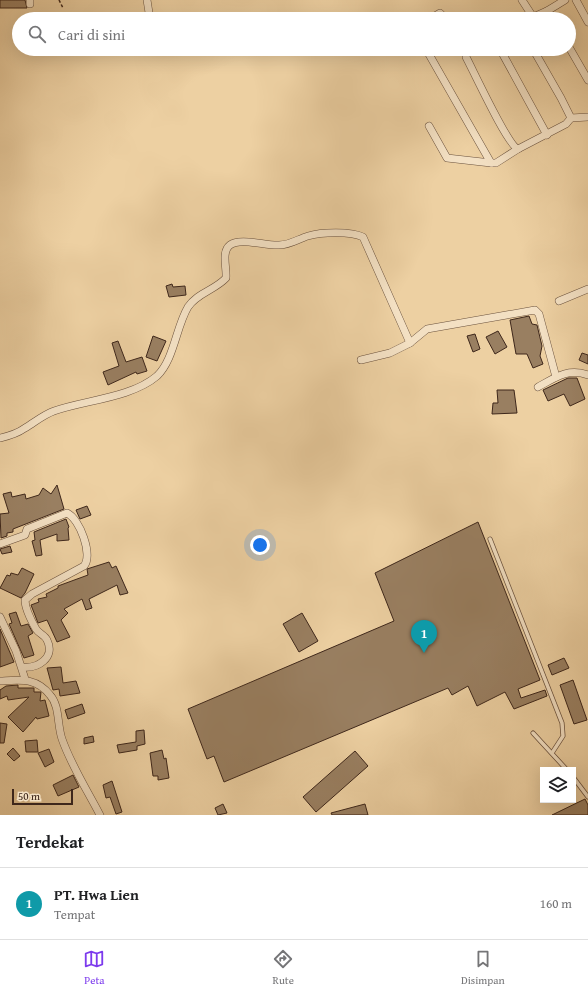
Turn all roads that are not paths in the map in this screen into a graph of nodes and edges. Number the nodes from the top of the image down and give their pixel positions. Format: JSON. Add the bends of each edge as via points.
{"nodes":[{"id":1,"x":147,"y":0,"type":"edge"},
{"id":2,"x":522,"y":0,"type":"edge"},
{"id":3,"x":564,"y":0,"type":"edge"},
{"id":4,"x":576,"y":0,"type":"edge"},
{"id":5,"x":547,"y":11,"type":"edge"},
{"id":6,"x":149,"y":12,"type":"edge"},
{"id":7,"x":528,"y":12,"type":"edge"},
{"id":8,"x":588,"y":22,"type":"edge"},
{"id":9,"x":430,"y":56,"type":"edge"},
{"id":10,"x":466,"y":56,"type":"edge"},
{"id":11,"x":504,"y":56,"type":"edge"},
{"id":12,"x":536,"y":56,"type":"edge"},
{"id":13,"x":575,"y":56,"type":"edge"},
{"id":14,"x":588,"y":80,"type":"edge"},
{"id":15,"x":588,"y":117,"type":"edge"},
{"id":16,"x":570,"y":118,"type":"junction"},
{"id":17,"x":429,"y":126,"type":"dead end"},
{"id":18,"x":547,"y":135,"type":"junction"},
{"id":19,"x":518,"y":149,"type":"junction"},
{"id":20,"x":491,"y":163,"type":"junction"},
{"id":21,"x":588,"y":289,"type":"edge"},
{"id":22,"x":559,"y":301,"type":"dead end"},
{"id":23,"x":410,"y":343,"type":"junction"},
{"id":24,"x":361,"y":360,"type":"dead end"},
{"id":25,"x":588,"y":375,"type":"edge"},
{"id":26,"x":556,"y":377,"type":"junction"},
{"id":27,"x":538,"y":386,"type":"dead end"},
{"id":28,"x":0,"y":438,"type":"edge"},
{"id":29,"x":490,"y":539,"type":"dead end"},
{"id":30,"x":0,"y":544,"type":"edge"},
{"id":31,"x":0,"y":617,"type":"edge"},
{"id":32,"x":22,"y":667,"type":"junction"},
{"id":33,"x":25,"y":679,"type":"junction"},
{"id":34,"x":0,"y":681,"type":"edge"},
{"id":35,"x":533,"y":733,"type":"dead end"},
{"id":36,"x":552,"y":753,"type":"junction"},
{"id":37,"x":564,"y":767,"type":"edge"},
{"id":38,"x":576,"y":781,"type":"edge"},
{"id":39,"x":588,"y":797,"type":"edge"},
{"id":40,"x":100,"y":815,"type":"edge"}],
"edges":[{"from":1,"to":6,"type":"street"},
{"from":2,"to":7,"type":"street"},
{"from":3,"to":5,"type":"street"},
{"from":4,"to":8,"type":"street"},
{"from":9,"to":20,"type":"street"},
{"from":10,"to":19,"type":"street","via":[[513,147]]},
{"from":11,"to":18,"type":"street"},
{"from":12,"to":16,"type":"street"},
{"from":13,"to":14,"type":"street"},
{"from":15,"to":16,"type":"street"},
{"from":16,"to":18,"type":"street","via":[[566,124]]},
{"from":17,"to":20,"type":"street","via":[[447,158]]},
{"from":18,"to":19,"type":"street"},
{"from":19,"to":20,"type":"street"},
{"from":21,"to":22,"type":"street"},
{"from":23,"to":24,"type":"street","via":[[390,353]]},
{"from":23,"to":26,"type":"street","via":[[427,329],[537,311]]},
{"from":23,"to":28,"type":"street","via":[[363,236],[328,233],[310,235],[283,245],[234,243],[226,252],[226,278],[193,300],[188,307],[171,351],[158,375],[132,390],[53,412],[24,429]]},
{"from":25,"to":26,"type":"street","via":[[572,372]]},
{"from":26,"to":27,"type":"street"},
{"from":29,"to":36,"type":"lane","via":[[560,717],[563,736]]},
{"from":30,"to":32,"type":"street","via":[[25,535],[27,529],[67,513],[78,523],[85,545],[87,559],[84,566],[32,594],[26,600],[36,629],[46,637],[49,645],[48,654],[41,664]]},
{"from":31,"to":32,"type":"street"},
{"from":32,"to":33,"type":"street"},
{"from":33,"to":34,"type":"street"},
{"from":33,"to":40,"type":"street","via":[[47,691],[54,701],[62,739]]},
{"from":35,"to":36,"type":"lane"},
{"from":36,"to":37,"type":"lane"},
{"from":38,"to":39,"type":"lane"}]}
